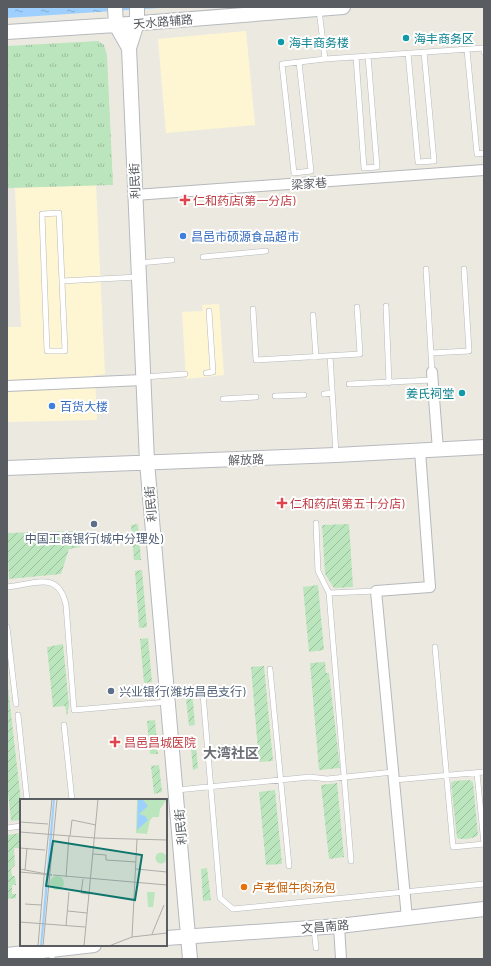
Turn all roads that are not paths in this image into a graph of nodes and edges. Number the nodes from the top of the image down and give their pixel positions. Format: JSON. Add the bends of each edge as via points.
{"nodes":[{"id":1,"x":343,"y":7,"type":"edge"},
{"id":2,"x":319,"y":9,"type":"junction"},
{"id":3,"x":137,"y":14,"type":"edge"},
{"id":4,"x":115,"y":16,"type":"edge"},
{"id":5,"x":7,"y":32,"type":"edge"},
{"id":6,"x":129,"y":48,"type":"junction"},
{"id":7,"x":467,"y":50,"type":"junction"},
{"id":8,"x":424,"y":52,"type":"junction"},
{"id":9,"x":484,"y":52,"type":"edge"},
{"id":10,"x":408,"y":54,"type":"junction"},
{"id":11,"x":368,"y":56,"type":"junction"},
{"id":12,"x":356,"y":57,"type":"junction"},
{"id":13,"x":325,"y":59,"type":"junction"},
{"id":14,"x":299,"y":62,"type":"junction"},
{"id":15,"x":484,"y":153,"type":"edge"},
{"id":16,"x":484,"y":170,"type":"edge"},
{"id":17,"x":135,"y":195,"type":"junction"},
{"id":18,"x":266,"y":251,"type":"dead end"},
{"id":19,"x":203,"y":257,"type":"dead end"},
{"id":20,"x":172,"y":260,"type":"dead end"},
{"id":21,"x":464,"y":268,"type":"dead end"},
{"id":22,"x":426,"y":269,"type":"dead end"},
{"id":23,"x":138,"y":270,"type":"junction"},
{"id":24,"x":62,"y":281,"type":"junction"},
{"id":25,"x":357,"y":306,"type":"dead end"},
{"id":26,"x":386,"y":306,"type":"dead end"},
{"id":27,"x":253,"y":309,"type":"dead end"},
{"id":28,"x":209,"y":311,"type":"dead end"},
{"id":29,"x":313,"y":315,"type":"dead end"},
{"id":30,"x":431,"y":353,"type":"junction"},
{"id":31,"x":330,"y":356,"type":"junction"},
{"id":32,"x":316,"y":357,"type":"junction"},
{"id":33,"x":206,"y":373,"type":"dead end"},
{"id":34,"x":185,"y":374,"type":"dead end"},
{"id":35,"x":432,"y":376,"type":"junction"},
{"id":36,"x":143,"y":379,"type":"junction"},
{"id":37,"x":389,"y":382,"type":"junction"},
{"id":38,"x":349,"y":384,"type":"dead end"},
{"id":39,"x":7,"y":386,"type":"edge"},
{"id":40,"x":332,"y":393,"type":"junction"},
{"id":41,"x":324,"y":394,"type":"dead end"},
{"id":42,"x":304,"y":395,"type":"dead end"},
{"id":43,"x":274,"y":396,"type":"dead end"},
{"id":44,"x":256,"y":397,"type":"dead end"},
{"id":45,"x":223,"y":399,"type":"dead end"},
{"id":46,"x":484,"y":447,"type":"edge"},
{"id":47,"x":438,"y":450,"type":"junction"},
{"id":48,"x":420,"y":451,"type":"junction"},
{"id":49,"x":336,"y":455,"type":"junction"},
{"id":50,"x":147,"y":462,"type":"junction"},
{"id":51,"x":7,"y":468,"type":"edge"},
{"id":52,"x":316,"y":523,"type":"dead end"},
{"id":53,"x":7,"y":587,"type":"edge"},
{"id":54,"x":376,"y":592,"type":"junction"},
{"id":55,"x":328,"y":593,"type":"junction"},
{"id":56,"x":7,"y":627,"type":"edge"},
{"id":57,"x":435,"y":647,"type":"dead end"},
{"id":58,"x":270,"y":669,"type":"dead end"},
{"id":59,"x":203,"y":694,"type":"dead end"},
{"id":60,"x":168,"y":702,"type":"junction"},
{"id":61,"x":16,"y":704,"type":"dead end"},
{"id":62,"x":18,"y":715,"type":"dead end"},
{"id":63,"x":64,"y":725,"type":"dead end"},
{"id":64,"x":484,"y":772,"type":"edge"},
{"id":65,"x":477,"y":773,"type":"junction"},
{"id":66,"x":446,"y":775,"type":"junction"},
{"id":67,"x":393,"y":776,"type":"junction"},
{"id":68,"x":344,"y":777,"type":"junction"},
{"id":69,"x":280,"y":780,"type":"junction"},
{"id":70,"x":211,"y":787,"type":"junction"},
{"id":71,"x":177,"y":790,"type":"junction"},
{"id":72,"x":27,"y":799,"type":"edge"},
{"id":73,"x":72,"y":799,"type":"edge"},
{"id":74,"x":20,"y":826,"type":"edge"},
{"id":75,"x":7,"y":828,"type":"edge"},
{"id":76,"x":351,"y":861,"type":"dead end"},
{"id":77,"x":289,"y":866,"type":"dead end"},
{"id":78,"x":484,"y":884,"type":"edge"},
{"id":79,"x":404,"y":892,"type":"junction"},
{"id":80,"x":484,"y":909,"type":"edge"},
{"id":81,"x":407,"y":918,"type":"junction"},
{"id":82,"x":339,"y":926,"type":"junction"},
{"id":83,"x":314,"y":928,"type":"junction"},
{"id":84,"x":188,"y":936,"type":"junction"},
{"id":85,"x":167,"y":938,"type":"edge"},
{"id":86,"x":89,"y":946,"type":"edge"},
{"id":87,"x":316,"y":948,"type":"dead end"},
{"id":88,"x":7,"y":954,"type":"edge"},
{"id":89,"x":52,"y":954,"type":"edge"},
{"id":90,"x":190,"y":959,"type":"edge"},
{"id":91,"x":341,"y":959,"type":"edge"}],
"edges":[{"from":1,"to":2,"type":"street","name":"天水路辅路"},
{"from":2,"to":3,"type":"street","name":"天水路辅路"},
{"from":2,"to":13,"type":"lane"},
{"from":3,"to":4,"type":"street","name":"天水路辅路"},
{"from":3,"to":6,"type":"street","name":"利民街"},
{"from":4,"to":5,"type":"street","name":"天水路辅路"},
{"from":4,"to":6,"type":"street","name":"利民街"},
{"from":6,"to":17,"type":"street","name":"利民街"},
{"from":7,"to":8,"type":"lane"},
{"from":7,"to":9,"type":"lane","via":[[484,48]]},
{"from":7,"to":15,"type":"lane","via":[[477,154]]},
{"from":8,"to":10,"type":"lane"},
{"from":8,"to":10,"type":"lane","via":[[434,161],[418,162]]},
{"from":10,"to":11,"type":"lane"},
{"from":11,"to":12,"type":"lane"},
{"from":11,"to":12,"type":"lane","via":[[377,167],[364,168]]},
{"from":12,"to":13,"type":"lane"},
{"from":13,"to":14,"type":"lane"},
{"from":14,"to":14,"type":"lane","via":[[282,64],[294,173],[311,171]]},
{"from":16,"to":17,"type":"street","name":"梁家巷"},
{"from":17,"to":23,"type":"street","name":"利民街"},
{"from":18,"to":19,"type":"lane"},
{"from":20,"to":23,"type":"lane"},
{"from":21,"to":30,"type":"lane","via":[[469,351]]},
{"from":22,"to":30,"type":"lane"},
{"from":23,"to":24,"type":"lane"},
{"from":23,"to":36,"type":"street","name":"利民街"},
{"from":24,"to":24,"type":"lane","via":[[59,213],[42,214],[47,351],[65,350]]},
{"from":25,"to":31,"type":"lane","via":[[360,354]]},
{"from":26,"to":37,"type":"lane"},
{"from":27,"to":32,"type":"lane","via":[[256,360]]},
{"from":28,"to":33,"type":"lane","via":[[213,372]]},
{"from":29,"to":32,"type":"lane"},
{"from":30,"to":35,"type":"lane"},
{"from":31,"to":32,"type":"lane"},
{"from":31,"to":40,"type":"lane"},
{"from":34,"to":36,"type":"lane"},
{"from":35,"to":37,"type":"lane"},
{"from":35,"to":47,"type":"street"},
{"from":36,"to":39,"type":"street"},
{"from":36,"to":50,"type":"street","name":"利民街"},
{"from":37,"to":38,"type":"lane"},
{"from":40,"to":41,"type":"lane"},
{"from":40,"to":49,"type":"lane"},
{"from":42,"to":43,"type":"lane"},
{"from":44,"to":45,"type":"lane"},
{"from":46,"to":47,"type":"street","name":"解放路"},
{"from":47,"to":48,"type":"street","name":"解放路"},
{"from":48,"to":49,"type":"street","name":"解放路"},
{"from":48,"to":54,"type":"street","via":[[430,587]]},
{"from":49,"to":50,"type":"street","name":"解放路"},
{"from":50,"to":51,"type":"street","name":"解放路"},
{"from":50,"to":60,"type":"street","name":"利民街"},
{"from":52,"to":55,"type":"lane","via":[[318,571]]},
{"from":53,"to":60,"type":"lane","via":[[46,581],[58,585],[63,594],[74,710]]},
{"from":54,"to":55,"type":"lane"},
{"from":54,"to":67,"type":"street"},
{"from":55,"to":68,"type":"lane"},
{"from":56,"to":61,"type":"lane"},
{"from":57,"to":66,"type":"lane"},
{"from":58,"to":69,"type":"lane"},
{"from":59,"to":70,"type":"lane"},
{"from":60,"to":71,"type":"street","name":"利民街"},
{"from":62,"to":72,"type":"lane"},
{"from":63,"to":73,"type":"lane"},
{"from":64,"to":65,"type":"lane"},
{"from":65,"to":66,"type":"lane"},
{"from":65,"to":66,"type":"lane","via":[[484,844],[452,847]]},
{"from":66,"to":67,"type":"lane"},
{"from":67,"to":68,"type":"lane"},
{"from":67,"to":79,"type":"street"},
{"from":68,"to":69,"type":"lane"},
{"from":68,"to":76,"type":"lane"},
{"from":69,"to":70,"type":"lane"},
{"from":69,"to":77,"type":"lane"},
{"from":70,"to":71,"type":"lane"},
{"from":70,"to":79,"type":"lane","via":[[220,898],[233,909]]},
{"from":71,"to":84,"type":"street","name":"利民街"},
{"from":74,"to":75,"type":"lane"},
{"from":78,"to":79,"type":"lane"},
{"from":79,"to":81,"type":"street"},
{"from":80,"to":81,"type":"street","name":"文昌南路"},
{"from":81,"to":82,"type":"street","name":"文昌南路"},
{"from":82,"to":83,"type":"street","name":"文昌南路"},
{"from":82,"to":91,"type":"street"},
{"from":83,"to":84,"type":"street","name":"文昌南路"},
{"from":83,"to":87,"type":"lane"},
{"from":84,"to":85,"type":"street","name":"文昌南路"},
{"from":84,"to":90,"type":"street","name":"利民街"},
{"from":86,"to":89,"type":"street"},
{"from":88,"to":89,"type":"street"}]}
